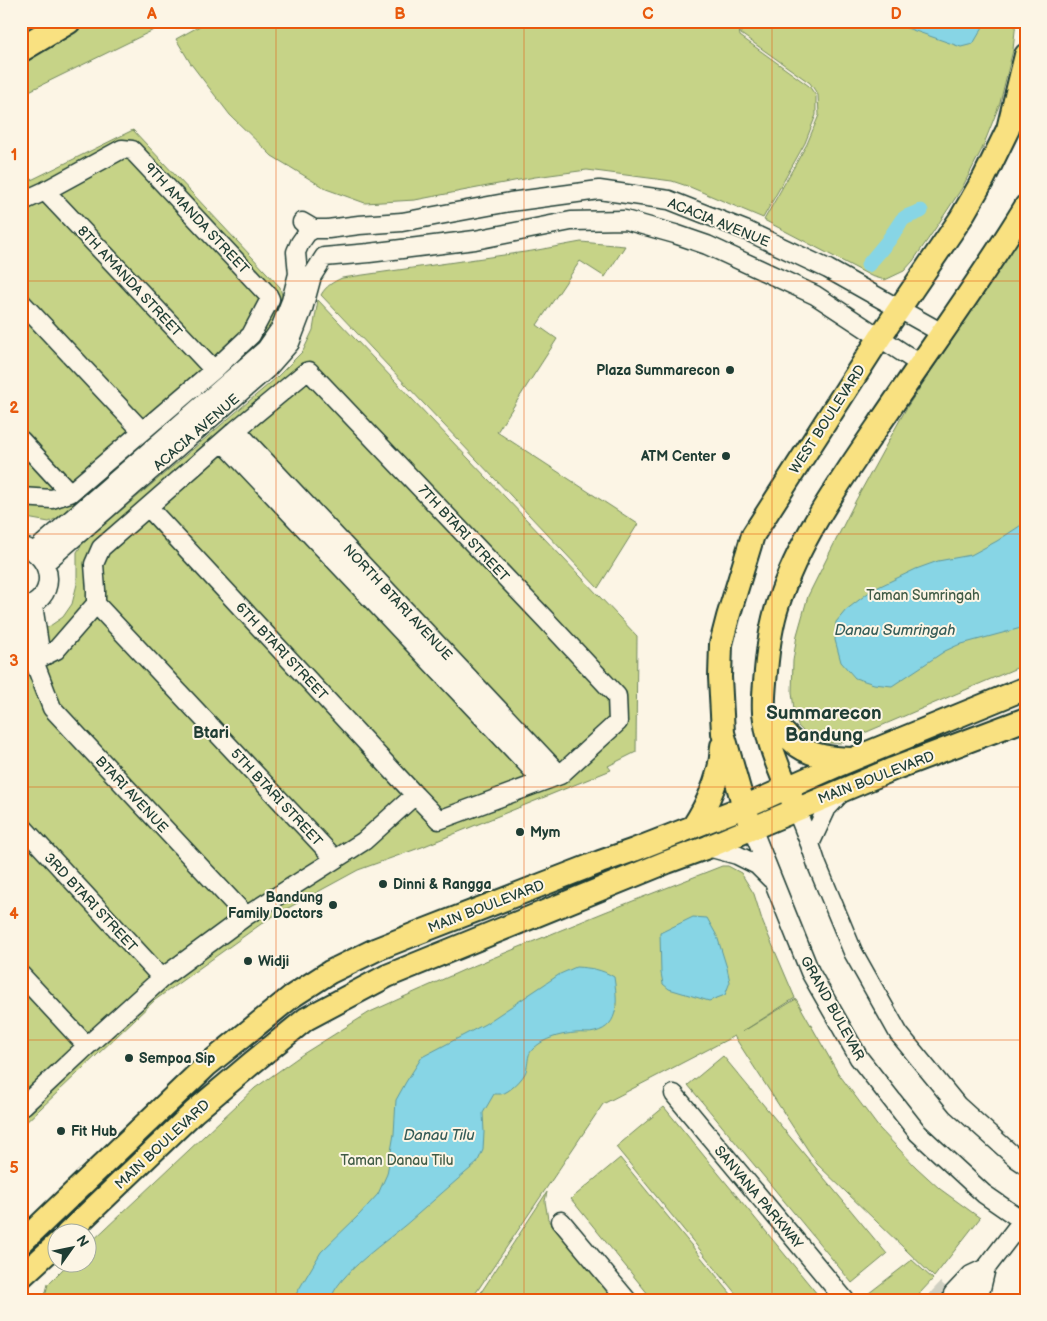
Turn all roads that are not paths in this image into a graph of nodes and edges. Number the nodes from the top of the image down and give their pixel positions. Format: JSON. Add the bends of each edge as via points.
{"nodes":[{"id":1,"x":68,"y":21,"type":"edge"},
{"id":2,"x":21,"y":49,"type":"edge"},
{"id":3,"x":1026,"y":55,"type":"edge"},
{"id":4,"x":45,"y":191,"type":"junction"},
{"id":5,"x":21,"y":202,"type":"edge"},
{"id":6,"x":1026,"y":206,"type":"edge"},
{"id":7,"x":314,"y":227,"type":"junction"},
{"id":8,"x":324,"y":257,"type":"junction"},
{"id":9,"x":304,"y":275,"type":"junction"},
{"id":10,"x":21,"y":302,"type":"edge"},
{"id":11,"x":899,"y":309,"type":"junction"},
{"id":12,"x":942,"y":334,"type":"junction"},
{"id":13,"x":880,"y":337,"type":"junction"},
{"id":14,"x":920,"y":364,"type":"junction"},
{"id":15,"x":214,"y":370,"type":"junction"},
{"id":16,"x":236,"y":430,"type":"junction"},
{"id":17,"x":142,"y":431,"type":"junction"},
{"id":18,"x":21,"y":440,"type":"edge"},
{"id":19,"x":223,"y":442,"type":"junction"},
{"id":20,"x":70,"y":493,"type":"junction"},
{"id":21,"x":21,"y":497,"type":"edge"},
{"id":22,"x":148,"y":507,"type":"junction"},
{"id":23,"x":34,"y":553,"type":"edge"},
{"id":24,"x":96,"y":604,"type":"junction"},
{"id":25,"x":27,"y":607,"type":"edge"},
{"id":26,"x":21,"y":625,"type":"edge"},
{"id":27,"x":28,"y":660,"type":"edge"},
{"id":28,"x":1026,"y":688,"type":"edge"},
{"id":29,"x":764,"y":713,"type":"junction"},
{"id":30,"x":1026,"y":719,"type":"edge"},
{"id":31,"x":723,"y":733,"type":"junction"},
{"id":32,"x":855,"y":759,"type":"junction"},
{"id":33,"x":560,"y":775,"type":"junction"},
{"id":34,"x":543,"y":781,"type":"junction"},
{"id":35,"x":787,"y":788,"type":"junction"},
{"id":36,"x":845,"y":789,"type":"junction"},
{"id":37,"x":415,"y":795,"type":"junction"},
{"id":38,"x":796,"y":809,"type":"junction"},
{"id":39,"x":748,"y":817,"type":"junction"},
{"id":40,"x":21,"y":826,"type":"edge"},
{"id":41,"x":693,"y":827,"type":"junction"},
{"id":42,"x":810,"y":844,"type":"junction"},
{"id":43,"x":708,"y":847,"type":"junction"},
{"id":44,"x":335,"y":859,"type":"junction"},
{"id":45,"x":773,"y":881,"type":"junction"},
{"id":46,"x":246,"y":916,"type":"junction"},
{"id":47,"x":330,"y":972,"type":"junction"},
{"id":48,"x":21,"y":975,"type":"edge"},
{"id":49,"x":162,"y":978,"type":"junction"},
{"id":50,"x":291,"y":997,"type":"junction"},
{"id":51,"x":347,"y":997,"type":"junction"},
{"id":52,"x":306,"y":1019,"type":"junction"},
{"id":53,"x":87,"y":1046,"type":"junction"},
{"id":54,"x":674,"y":1094,"type":"dead end"},
{"id":55,"x":23,"y":1106,"type":"edge"},
{"id":56,"x":1026,"y":1165,"type":"edge"},
{"id":57,"x":561,"y":1221,"type":"dead end"},
{"id":58,"x":1024,"y":1222,"type":"edge"},
{"id":59,"x":77,"y":1224,"type":"edge"},
{"id":60,"x":21,"y":1243,"type":"edge"},
{"id":61,"x":48,"y":1252,"type":"edge"},
{"id":62,"x":21,"y":1277,"type":"edge"},
{"id":63,"x":978,"y":1286,"type":"edge"},
{"id":64,"x":950,"y":1291,"type":"tunnel mouth"},
{"id":65,"x":627,"y":1300,"type":"edge"},
{"id":66,"x":845,"y":1300,"type":"edge"}],
"edges":[{"from":1,"to":2,"type":"highway"},
{"from":3,"to":11,"type":"main road","name":"WEST BOULEVARD","via":[[1008,129],[984,178]]},
{"from":4,"to":5,"type":"street"},
{"from":4,"to":15,"type":"street","name":"8TH AMANDA STREET"},
{"from":4,"to":15,"type":"street","name":"9TH AMANDA STREET","via":[[122,149],[132,150],[268,294],[270,300],[251,335]]},
{"from":6,"to":12,"type":"main road"},
{"from":7,"to":8,"type":"street","name":"ACACIA AVENUE"},
{"from":7,"to":9,"type":"street","name":"ACACIA AVENUE","via":[[300,243],[291,246]]},
{"from":7,"to":11,"type":"street","name":"ACACIA AVENUE","via":[[402,222],[599,190],[669,200],[745,230],[828,269]]},
{"from":8,"to":9,"type":"street","name":"ACACIA AVENUE"},
{"from":8,"to":13,"type":"street","name":"ACACIA AVENUE","via":[[476,240],[571,220],[625,220],[707,245],[742,260],[815,295]]},
{"from":9,"to":23,"type":"street","name":"ACACIA AVENUE","via":[[303,309],[290,343],[268,369]]},
{"from":10,"to":17,"type":"street"},
{"from":11,"to":12,"type":"street","name":"ACACIA AVENUE"},
{"from":11,"to":13,"type":"main road","name":"WEST BOULEVARD"},
{"from":12,"to":14,"type":"main road"},
{"from":13,"to":14,"type":"street","name":"ACACIA AVENUE"},
{"from":13,"to":31,"type":"main road","name":"WEST BOULEVARD","via":[[753,535],[721,644]]},
{"from":14,"to":29,"type":"main road","via":[[826,504],[799,552],[778,604],[768,645]]},
{"from":15,"to":17,"type":"street"},
{"from":16,"to":19,"type":"street"},
{"from":16,"to":33,"type":"street","name":"NORTH BTARI AVENUE"},
{"from":16,"to":33,"type":"street","name":"7TH BTARI STREET","via":[[309,371],[527,600],[617,696],[618,722]]},
{"from":17,"to":20,"type":"street"},
{"from":18,"to":20,"type":"street"},
{"from":19,"to":22,"type":"street"},
{"from":19,"to":34,"type":"street","name":"NORTH BTARI AVENUE"},
{"from":20,"to":21,"type":"street","via":[[52,500]]},
{"from":22,"to":24,"type":"street","via":[[100,548],[94,564]]},
{"from":22,"to":37,"type":"street","name":"6TH BTARI STREET"},
{"from":23,"to":25,"type":"street","via":[[48,578],[47,586],[39,600]]},
{"from":24,"to":27,"type":"street","via":[[56,650]]},
{"from":24,"to":44,"type":"street","name":"5TH BTARI STREET"},
{"from":25,"to":27,"type":"street","via":[[40,644]]},
{"from":26,"to":27,"type":"street","name":"BTARI AVENUE"},
{"from":27,"to":46,"type":"street","name":"BTARI AVENUE","via":[[52,708]]},
{"from":28,"to":32,"type":"main road","name":"MAIN BOULEVARD"},
{"from":29,"to":32,"type":"main road","via":[[806,750],[821,756]]},
{"from":29,"to":35,"type":"main road","via":[[769,742]]},
{"from":30,"to":36,"type":"main road","name":"MAIN BOULEVARD"},
{"from":31,"to":39,"type":"main road","name":"WEST BOULEVARD"},
{"from":31,"to":41,"type":"main road","via":[[722,757],[715,786]]},
{"from":32,"to":35,"type":"main road","name":"MAIN BOULEVARD"},
{"from":33,"to":34,"type":"street"},
{"from":34,"to":37,"type":"street","name":"6TH BTARI STREET","via":[[439,820]]},
{"from":35,"to":38,"type":"main road"},
{"from":35,"to":39,"type":"main road","name":"MAIN BOULEVARD"},
{"from":36,"to":38,"type":"main road","name":"MAIN BOULEVARD"},
{"from":36,"to":42,"type":"street","via":[[827,808]]},
{"from":37,"to":44,"type":"street","via":[[364,841]]},
{"from":38,"to":39,"type":"main road","name":"MAIN BOULEVARD"},
{"from":38,"to":42,"type":"street"},
{"from":39,"to":41,"type":"main road","name":"MAIN BOULEVARD"},
{"from":39,"to":43,"type":"main road","name":"MAIN BOULEVARD"},
{"from":39,"to":45,"type":"street","name":"GRAND BULEVAR"},
{"from":40,"to":49,"type":"street","name":"3RD BTARI STREET"},
{"from":41,"to":47,"type":"main road","name":"MAIN BOULEVARD","via":[[407,937]]},
{"from":42,"to":56,"type":"street","via":[[854,952],[899,1034],[957,1105]]},
{"from":43,"to":45,"type":"street","via":[[757,865]]},
{"from":43,"to":51,"type":"main road","name":"MAIN BOULEVARD","via":[[396,972]]},
{"from":44,"to":46,"type":"street"},
{"from":45,"to":58,"type":"street","name":"GRAND BULEVAR","via":[[810,972],[859,1058],[918,1133],[984,1194]]},
{"from":46,"to":49,"type":"street"},
{"from":47,"to":50,"type":"main road","name":"MAIN BOULEVARD"},
{"from":47,"to":51,"type":"main road"},
{"from":48,"to":53,"type":"street"},
{"from":49,"to":53,"type":"street"},
{"from":50,"to":52,"type":"main road"},
{"from":50,"to":60,"type":"main road","name":"MAIN BOULEVARD","via":[[206,1066]]},
{"from":51,"to":52,"type":"main road","name":"MAIN BOULEVARD"},
{"from":52,"to":59,"type":"main road","name":"MAIN BOULEVARD","via":[[194,1112]]},
{"from":53,"to":55,"type":"street"},
{"from":54,"to":66,"type":"street","name":"SANVANA PARKWAY"},
{"from":57,"to":65,"type":"street"},
{"from":58,"to":63,"type":"street"},
{"from":61,"to":62,"type":"main road"},
{"from":63,"to":64,"type":"street"}]}
